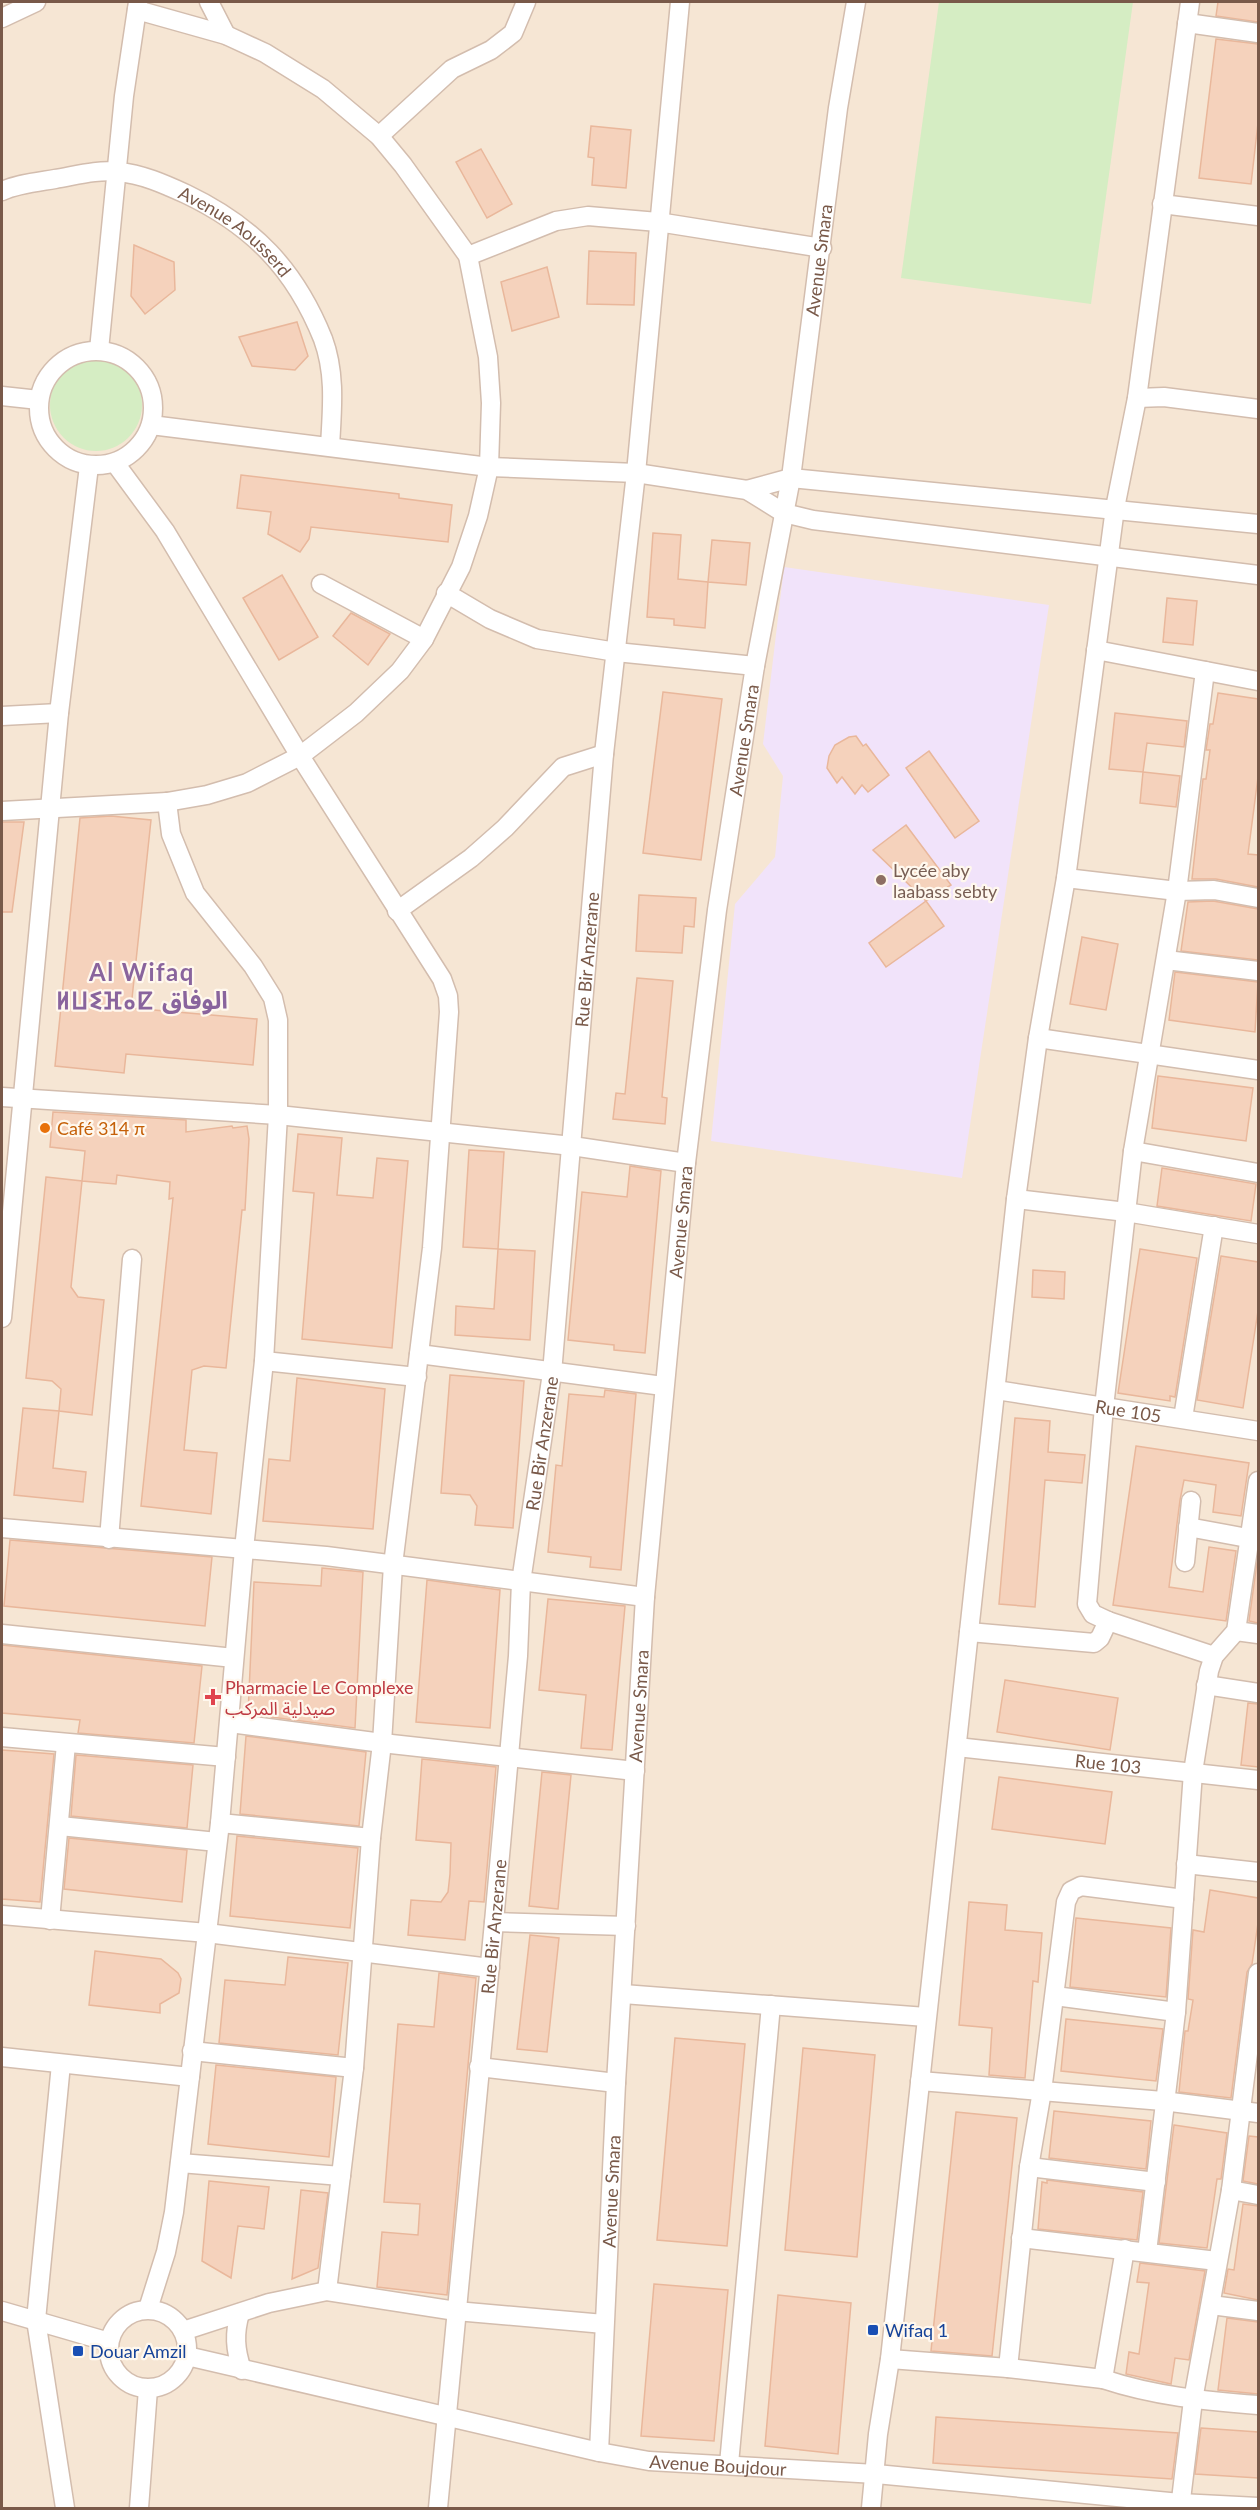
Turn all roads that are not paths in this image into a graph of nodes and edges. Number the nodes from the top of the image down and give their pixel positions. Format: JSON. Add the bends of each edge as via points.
{"nodes":[{"id":1,"x":36,"y":2,"type":"edge"},
{"id":2,"x":209,"y":2,"type":"edge"},
{"id":3,"x":526,"y":2,"type":"edge"},
{"id":4,"x":680,"y":2,"type":"edge"},
{"id":5,"x":856,"y":2,"type":"edge"},
{"id":6,"x":1190,"y":2,"type":"edge"},
{"id":7,"x":138,"y":6,"type":"edge"},
{"id":8,"x":2,"y":18,"type":"edge"},
{"id":9,"x":1187,"y":24,"type":"junction"},
{"id":10,"x":1258,"y":33,"type":"edge"},
{"id":11,"x":226,"y":35,"type":"junction"},
{"id":12,"x":379,"y":136,"type":"junction"},
{"id":13,"x":116,"y":171,"type":"junction"},
{"id":14,"x":2,"y":191,"type":"edge"},
{"id":15,"x":1162,"y":204,"type":"junction"},
{"id":16,"x":1258,"y":216,"type":"edge"},
{"id":17,"x":658,"y":222,"type":"junction"},
{"id":18,"x":822,"y":248,"type":"junction"},
{"id":19,"x":468,"y":256,"type":"junction"},
{"id":20,"x":99,"y":350,"type":"junction"},
{"id":21,"x":2,"y":396,"type":"edge"},
{"id":22,"x":1137,"y":398,"type":"junction"},
{"id":23,"x":39,"y":400,"type":"junction"},
{"id":24,"x":1258,"y":409,"type":"edge"},
{"id":25,"x":151,"y":425,"type":"junction"},
{"id":26,"x":330,"y":446,"type":"junction"},
{"id":27,"x":115,"y":463,"type":"junction"},
{"id":28,"x":89,"y":466,"type":"junction"},
{"id":29,"x":489,"y":467,"type":"junction"},
{"id":30,"x":636,"y":473,"type":"junction"},
{"id":31,"x":791,"y":478,"type":"junction"},
{"id":32,"x":747,"y":490,"type":"junction"},
{"id":33,"x":1115,"y":508,"type":"junction"},
{"id":34,"x":784,"y":513,"type":"junction"},
{"id":35,"x":1258,"y":524,"type":"edge"},
{"id":36,"x":1108,"y":558,"type":"junction"},
{"id":37,"x":1258,"y":575,"type":"edge"},
{"id":38,"x":321,"y":584,"type":"dead end"},
{"id":39,"x":446,"y":593,"type":"junction"},
{"id":40,"x":424,"y":639,"type":"junction"},
{"id":41,"x":1096,"y":650,"type":"junction"},
{"id":42,"x":616,"y":652,"type":"junction"},
{"id":43,"x":755,"y":666,"type":"junction"},
{"id":44,"x":1205,"y":671,"type":"junction"},
{"id":45,"x":1258,"y":681,"type":"edge"},
{"id":46,"x":59,"y":713,"type":"junction"},
{"id":47,"x":2,"y":716,"type":"edge"},
{"id":48,"x":604,"y":754,"type":"junction"},
{"id":49,"x":300,"y":756,"type":"junction"},
{"id":50,"x":167,"y":802,"type":"junction"},
{"id":51,"x":52,"y":810,"type":"junction"},
{"id":52,"x":2,"y":811,"type":"edge"},
{"id":53,"x":1066,"y":878,"type":"junction"},
{"id":54,"x":1177,"y":891,"type":"junction"},
{"id":55,"x":1258,"y":898,"type":"edge"},
{"id":56,"x":397,"y":911,"type":"junction"},
{"id":57,"x":1166,"y":960,"type":"junction"},
{"id":58,"x":1258,"y":971,"type":"edge"},
{"id":59,"x":1038,"y":1038,"type":"junction"},
{"id":60,"x":1149,"y":1052,"type":"junction"},
{"id":61,"x":1258,"y":1070,"type":"edge"},
{"id":62,"x":2,"y":1097,"type":"edge"},
{"id":63,"x":21,"y":1097,"type":"junction"},
{"id":64,"x":278,"y":1115,"type":"junction"},
{"id":65,"x":442,"y":1134,"type":"junction"},
{"id":66,"x":572,"y":1146,"type":"junction"},
{"id":67,"x":1133,"y":1150,"type":"junction"},
{"id":68,"x":687,"y":1163,"type":"junction"},
{"id":69,"x":1258,"y":1173,"type":"edge"},
{"id":70,"x":1016,"y":1199,"type":"junction"},
{"id":71,"x":1126,"y":1212,"type":"junction"},
{"id":72,"x":1214,"y":1226,"type":"junction"},
{"id":73,"x":1258,"y":1234,"type":"edge"},
{"id":74,"x":132,"y":1259,"type":"dead end"},
{"id":75,"x":2,"y":1318,"type":"edge"},
{"id":76,"x":419,"y":1354,"type":"junction"},
{"id":77,"x":264,"y":1361,"type":"junction"},
{"id":78,"x":552,"y":1373,"type":"junction"},
{"id":79,"x":417,"y":1377,"type":"junction"},
{"id":80,"x":663,"y":1386,"type":"junction"},
{"id":81,"x":996,"y":1390,"type":"junction"},
{"id":82,"x":1104,"y":1407,"type":"junction"},
{"id":83,"x":1183,"y":1418,"type":"junction"},
{"id":84,"x":1258,"y":1424,"type":"edge"},
{"id":85,"x":1258,"y":1481,"type":"edge"},
{"id":86,"x":1191,"y":1501,"type":"dead end"},
{"id":87,"x":1188,"y":1527,"type":"junction"},
{"id":88,"x":2,"y":1528,"type":"edge"},
{"id":89,"x":109,"y":1539,"type":"junction"},
{"id":90,"x":1254,"y":1540,"type":"edge"},
{"id":91,"x":244,"y":1548,"type":"junction"},
{"id":92,"x":1185,"y":1562,"type":"dead end"},
{"id":93,"x":393,"y":1565,"type":"junction"},
{"id":94,"x":521,"y":1582,"type":"junction"},
{"id":95,"x":645,"y":1597,"type":"junction"},
{"id":96,"x":1108,"y":1621,"type":"junction"},
{"id":97,"x":1236,"y":1631,"type":"junction"},
{"id":98,"x":969,"y":1632,"type":"junction"},
{"id":99,"x":2,"y":1634,"type":"edge"},
{"id":100,"x":1258,"y":1634,"type":"edge"},
{"id":101,"x":1214,"y":1656,"type":"junction"},
{"id":102,"x":234,"y":1658,"type":"junction"},
{"id":103,"x":1206,"y":1685,"type":"junction"},
{"id":104,"x":1258,"y":1693,"type":"edge"},
{"id":105,"x":230,"y":1723,"type":"junction"},
{"id":106,"x":2,"y":1737,"type":"edge"},
{"id":107,"x":382,"y":1743,"type":"junction"},
{"id":108,"x":66,"y":1744,"type":"junction"},
{"id":109,"x":957,"y":1747,"type":"junction"},
{"id":110,"x":226,"y":1757,"type":"junction"},
{"id":111,"x":509,"y":1758,"type":"junction"},
{"id":112,"x":635,"y":1771,"type":"junction"},
{"id":113,"x":1193,"y":1772,"type":"junction"},
{"id":114,"x":1258,"y":1780,"type":"edge"},
{"id":115,"x":220,"y":1824,"type":"junction"},
{"id":116,"x":60,"y":1826,"type":"junction"},
{"id":117,"x":371,"y":1838,"type":"junction"},
{"id":118,"x":217,"y":1842,"type":"junction"},
{"id":119,"x":1186,"y":1864,"type":"junction"},
{"id":120,"x":1258,"y":1872,"type":"edge"},
{"id":121,"x":1184,"y":1899,"type":"junction"},
{"id":122,"x":2,"y":1915,"type":"edge"},
{"id":123,"x":50,"y":1920,"type":"junction"},
{"id":124,"x":494,"y":1922,"type":"junction"},
{"id":125,"x":626,"y":1926,"type":"junction"},
{"id":126,"x":207,"y":1933,"type":"junction"},
{"id":127,"x":363,"y":1951,"type":"junction"},
{"id":128,"x":490,"y":1968,"type":"junction"},
{"id":129,"x":1258,"y":1973,"type":"edge"},
{"id":130,"x":623,"y":1994,"type":"junction"},
{"id":131,"x":1055,"y":1996,"type":"junction"},
{"id":132,"x":771,"y":2005,"type":"junction"},
{"id":133,"x":1176,"y":2012,"type":"junction"},
{"id":134,"x":926,"y":2017,"type":"junction"},
{"id":135,"x":1255,"y":2031,"type":"edge"},
{"id":136,"x":192,"y":2050,"type":"junction"},
{"id":137,"x":2,"y":2057,"type":"edge"},
{"id":138,"x":61,"y":2064,"type":"junction"},
{"id":139,"x":479,"y":2067,"type":"junction"},
{"id":140,"x":354,"y":2068,"type":"junction"},
{"id":141,"x":189,"y":2077,"type":"junction"},
{"id":142,"x":920,"y":2080,"type":"junction"},
{"id":143,"x":616,"y":2083,"type":"junction"},
{"id":144,"x":1042,"y":2091,"type":"junction"},
{"id":145,"x":1163,"y":2101,"type":"junction"},
{"id":146,"x":1250,"y":2112,"type":"edge"},
{"id":147,"x":180,"y":2163,"type":"junction"},
{"id":148,"x":1029,"y":2167,"type":"junction"},
{"id":149,"x":341,"y":2176,"type":"junction"},
{"id":150,"x":1155,"y":2182,"type":"junction"},
{"id":151,"x":1231,"y":2190,"type":"junction"},
{"id":152,"x":1258,"y":2195,"type":"edge"},
{"id":153,"x":1020,"y":2238,"type":"junction"},
{"id":154,"x":1125,"y":2249,"type":"junction"},
{"id":155,"x":1147,"y":2252,"type":"junction"},
{"id":156,"x":1217,"y":2261,"type":"junction"},
{"id":157,"x":327,"y":2291,"type":"junction"},
{"id":158,"x":1211,"y":2305,"type":"junction"},
{"id":159,"x":148,"y":2309,"type":"junction"},
{"id":160,"x":456,"y":2311,"type":"junction"},
{"id":161,"x":1258,"y":2311,"type":"edge"},
{"id":162,"x":2,"y":2312,"type":"edge"},
{"id":163,"x":240,"y":2313,"type":"junction"},
{"id":164,"x":36,"y":2320,"type":"junction"},
{"id":165,"x":604,"y":2324,"type":"junction"},
{"id":166,"x":183,"y":2331,"type":"junction"},
{"id":167,"x":109,"y":2342,"type":"junction"},
{"id":168,"x":187,"y":2356,"type":"junction"},
{"id":169,"x":890,"y":2359,"type":"junction"},
{"id":170,"x":1008,"y":2368,"type":"junction"},
{"id":171,"x":242,"y":2370,"type":"junction"},
{"id":172,"x":1103,"y":2379,"type":"junction"},
{"id":173,"x":148,"y":2389,"type":"junction"},
{"id":174,"x":1193,"y":2400,"type":"junction"},
{"id":175,"x":1258,"y":2405,"type":"edge"},
{"id":176,"x":445,"y":2416,"type":"junction"},
{"id":177,"x":599,"y":2452,"type":"junction"},
{"id":178,"x":729,"y":2464,"type":"junction"},
{"id":179,"x":876,"y":2474,"type":"junction"},
{"id":180,"x":1180,"y":2506,"type":"edge"},
{"id":181,"x":1258,"y":2507,"type":"edge"},
{"id":182,"x":65,"y":2508,"type":"edge"},
{"id":183,"x":139,"y":2508,"type":"edge"},
{"id":184,"x":438,"y":2508,"type":"edge"},
{"id":185,"x":871,"y":2508,"type":"edge"}],
"edges":[{"from":1,"to":8,"type":"street"},
{"from":2,"to":11,"type":"street"},
{"from":3,"to":12,"type":"street","via":[[513,33],[491,50],[452,69]]},
{"from":4,"to":17,"type":"street","name":"Rue Bir Anzerane"},
{"from":5,"to":18,"type":"street","name":"Avenue Smara","via":[[838,108]]},
{"from":6,"to":9,"type":"street"},
{"from":7,"to":11,"type":"street"},
{"from":7,"to":13,"type":"street"},
{"from":9,"to":10,"type":"street"},
{"from":9,"to":15,"type":"street"},
{"from":11,"to":12,"type":"street","via":[[265,53],[323,89]]},
{"from":12,"to":19,"type":"street"},
{"from":13,"to":14,"type":"street","name":"Avenue Aousserd"},
{"from":13,"to":20,"type":"street"},
{"from":13,"to":26,"type":"street","name":"Avenue Aousserd","via":[[158,181],[206,203],[241,224],[277,258],[300,291],[323,340],[333,379]]},
{"from":15,"to":16,"type":"street"},
{"from":15,"to":22,"type":"street"},
{"from":17,"to":18,"type":"street"},
{"from":17,"to":19,"type":"street","via":[[572,217]]},
{"from":17,"to":30,"type":"street","name":"Rue Bir Anzerane"},
{"from":18,"to":31,"type":"street","name":"Avenue Smara"},
{"from":19,"to":29,"type":"street","via":[[488,357]]},
{"from":20,"to":23,"type":"street","via":[[66,358],[43,384]]},
{"from":20,"to":25,"type":"street","via":[[119,355],[136,367],[148,384],[153,404]]},
{"from":21,"to":23,"type":"street"},
{"from":22,"to":24,"type":"street","via":[[1164,397]]},
{"from":22,"to":33,"type":"street"},
{"from":23,"to":28,"type":"street","via":[[39,418],[50,443],[71,461]]},
{"from":25,"to":26,"type":"street"},
{"from":25,"to":27,"type":"street","via":[[138,448]]},
{"from":26,"to":29,"type":"street"},
{"from":27,"to":28,"type":"street"},
{"from":27,"to":49,"type":"street","via":[[165,531]]},
{"from":28,"to":46,"type":"street"},
{"from":29,"to":30,"type":"street"},
{"from":29,"to":39,"type":"street","via":[[461,567]]},
{"from":30,"to":32,"type":"street"},
{"from":30,"to":42,"type":"street","name":"Rue Bir Anzerane"},
{"from":31,"to":32,"type":"street"},
{"from":31,"to":33,"type":"street"},
{"from":31,"to":34,"type":"street","name":"Avenue Smara"},
{"from":32,"to":34,"type":"street"},
{"from":33,"to":35,"type":"street"},
{"from":33,"to":36,"type":"street"},
{"from":34,"to":36,"type":"street"},
{"from":34,"to":43,"type":"street","name":"Avenue Smara"},
{"from":36,"to":37,"type":"street"},
{"from":36,"to":41,"type":"street"},
{"from":38,"to":40,"type":"street"},
{"from":39,"to":40,"type":"street"},
{"from":39,"to":42,"type":"street","via":[[514,631],[557,643]]},
{"from":40,"to":49,"type":"street","via":[[400,671],[356,713]]},
{"from":41,"to":44,"type":"street"},
{"from":41,"to":53,"type":"street"},
{"from":42,"to":43,"type":"street"},
{"from":42,"to":48,"type":"street","name":"Rue Bir Anzerane"},
{"from":43,"to":68,"type":"street","name":"Avenue Smara","via":[[717,910]]},
{"from":44,"to":45,"type":"street"},
{"from":44,"to":54,"type":"street"},
{"from":46,"to":47,"type":"street"},
{"from":46,"to":51,"type":"street"},
{"from":48,"to":56,"type":"street","via":[[563,767],[506,828]]},
{"from":48,"to":66,"type":"street","name":"Rue Bir Anzerane"},
{"from":49,"to":50,"type":"street","via":[[247,783]]},
{"from":49,"to":56,"type":"street"},
{"from":50,"to":51,"type":"street"},
{"from":50,"to":64,"type":"street","via":[[171,834],[195,892],[273,998],[278,1020]]},
{"from":51,"to":52,"type":"street"},
{"from":51,"to":63,"type":"street"},
{"from":53,"to":54,"type":"street"},
{"from":53,"to":59,"type":"street"},
{"from":54,"to":55,"type":"street","via":[[1214,890]]},
{"from":54,"to":57,"type":"street"},
{"from":56,"to":65,"type":"street","via":[[441,978],[448,996]]},
{"from":57,"to":58,"type":"street"},
{"from":57,"to":60,"type":"street"},
{"from":59,"to":60,"type":"street"},
{"from":59,"to":70,"type":"street"},
{"from":60,"to":61,"type":"street"},
{"from":60,"to":67,"type":"street"},
{"from":62,"to":63,"type":"street"},
{"from":63,"to":64,"type":"street"},
{"from":63,"to":75,"type":"street"},
{"from":64,"to":65,"type":"street"},
{"from":64,"to":77,"type":"street"},
{"from":65,"to":66,"type":"street"},
{"from":65,"to":76,"type":"street"},
{"from":66,"to":68,"type":"street"},
{"from":66,"to":78,"type":"street","name":"Rue Bir Anzerane"},
{"from":67,"to":69,"type":"street"},
{"from":67,"to":71,"type":"street"},
{"from":68,"to":80,"type":"street","name":"Avenue Smara"},
{"from":70,"to":71,"type":"street"},
{"from":70,"to":81,"type":"street"},
{"from":71,"to":72,"type":"street"},
{"from":71,"to":82,"type":"street"},
{"from":72,"to":73,"type":"street"},
{"from":72,"to":83,"type":"street"},
{"from":74,"to":89,"type":"street"},
{"from":76,"to":78,"type":"street"},
{"from":76,"to":79,"type":"street"},
{"from":77,"to":79,"type":"street"},
{"from":77,"to":91,"type":"street"},
{"from":78,"to":80,"type":"street"},
{"from":78,"to":94,"type":"street","name":"Rue Bir Anzerane"},
{"from":79,"to":93,"type":"street"},
{"from":80,"to":95,"type":"street","name":"Avenue Smara"},
{"from":81,"to":82,"type":"street","name":"Rue 105"},
{"from":81,"to":98,"type":"street"},
{"from":82,"to":83,"type":"street","name":"Rue 105"},
{"from":82,"to":96,"type":"street","via":[[1087,1604],[1093,1614]]},
{"from":83,"to":84,"type":"street","name":"Rue 105"},
{"from":85,"to":90,"type":"street"},
{"from":86,"to":87,"type":"street"},
{"from":87,"to":90,"type":"street"},
{"from":87,"to":92,"type":"street"},
{"from":88,"to":89,"type":"street"},
{"from":89,"to":91,"type":"street"},
{"from":90,"to":97,"type":"street"},
{"from":91,"to":93,"type":"street"},
{"from":91,"to":102,"type":"street"},
{"from":93,"to":94,"type":"street"},
{"from":93,"to":107,"type":"street"},
{"from":94,"to":95,"type":"street"},
{"from":94,"to":111,"type":"street","name":"Rue Bir Anzerane"},
{"from":95,"to":112,"type":"street","name":"Avenue Smara"},
{"from":96,"to":98,"type":"street","via":[[1094,1643]]},
{"from":96,"to":101,"type":"street"},
{"from":97,"to":100,"type":"street"},
{"from":97,"to":101,"type":"street"},
{"from":98,"to":109,"type":"street"},
{"from":99,"to":102,"type":"street"},
{"from":101,"to":103,"type":"street"},
{"from":102,"to":105,"type":"street"},
{"from":103,"to":104,"type":"street"},
{"from":103,"to":113,"type":"street"},
{"from":105,"to":107,"type":"street"},
{"from":105,"to":110,"type":"street"},
{"from":106,"to":108,"type":"street"},
{"from":107,"to":111,"type":"street"},
{"from":107,"to":117,"type":"street"},
{"from":108,"to":110,"type":"street"},
{"from":108,"to":116,"type":"street"},
{"from":109,"to":113,"type":"street","name":"Rue 103"},
{"from":109,"to":134,"type":"street"},
{"from":110,"to":115,"type":"street"},
{"from":111,"to":112,"type":"street"},
{"from":111,"to":124,"type":"street","name":"Rue Bir Anzerane"},
{"from":112,"to":125,"type":"street","name":"Avenue Smara"},
{"from":113,"to":114,"type":"street","name":"Rue 103"},
{"from":113,"to":119,"type":"street"},
{"from":115,"to":117,"type":"street"},
{"from":115,"to":118,"type":"street"},
{"from":116,"to":118,"type":"street"},
{"from":116,"to":123,"type":"street"},
{"from":117,"to":127,"type":"street"},
{"from":118,"to":126,"type":"street"},
{"from":119,"to":120,"type":"street"},
{"from":119,"to":121,"type":"street"},
{"from":121,"to":131,"type":"street","via":[[1081,1886],[1071,1891],[1063,1913]]},
{"from":121,"to":133,"type":"street"},
{"from":122,"to":123,"type":"street"},
{"from":123,"to":126,"type":"street"},
{"from":124,"to":125,"type":"street"},
{"from":124,"to":128,"type":"street","name":"Rue Bir Anzerane"},
{"from":125,"to":130,"type":"street","name":"Avenue Smara"},
{"from":126,"to":127,"type":"street"},
{"from":126,"to":136,"type":"street"},
{"from":127,"to":128,"type":"street"},
{"from":127,"to":140,"type":"street"},
{"from":128,"to":139,"type":"street","name":"Rue Bir Anzerane"},
{"from":129,"to":135,"type":"street"},
{"from":130,"to":132,"type":"street"},
{"from":130,"to":143,"type":"street","name":"Avenue Smara"},
{"from":131,"to":133,"type":"street"},
{"from":131,"to":144,"type":"street"},
{"from":132,"to":134,"type":"street"},
{"from":132,"to":178,"type":"street"},
{"from":133,"to":145,"type":"street"},
{"from":134,"to":142,"type":"street"},
{"from":135,"to":146,"type":"street"},
{"from":136,"to":140,"type":"street"},
{"from":136,"to":141,"type":"street"},
{"from":137,"to":138,"type":"street"},
{"from":138,"to":141,"type":"street"},
{"from":138,"to":164,"type":"street"},
{"from":139,"to":143,"type":"street"},
{"from":139,"to":160,"type":"street","name":"Rue Bir Anzerane"},
{"from":140,"to":149,"type":"street"},
{"from":141,"to":147,"type":"street"},
{"from":142,"to":144,"type":"street"},
{"from":142,"to":169,"type":"street"},
{"from":143,"to":165,"type":"street","name":"Avenue Smara"},
{"from":144,"to":145,"type":"street"},
{"from":144,"to":148,"type":"street"},
{"from":145,"to":146,"type":"street"},
{"from":145,"to":150,"type":"street"},
{"from":146,"to":151,"type":"street"},
{"from":147,"to":149,"type":"street"},
{"from":147,"to":159,"type":"street","via":[[166,2252]]},
{"from":148,"to":150,"type":"street"},
{"from":148,"to":153,"type":"street"},
{"from":149,"to":157,"type":"street"},
{"from":150,"to":155,"type":"street"},
{"from":151,"to":152,"type":"street"},
{"from":151,"to":156,"type":"street"},
{"from":153,"to":154,"type":"street"},
{"from":153,"to":170,"type":"street"},
{"from":154,"to":155,"type":"street"},
{"from":154,"to":172,"type":"street"},
{"from":155,"to":156,"type":"street"},
{"from":156,"to":158,"type":"street"},
{"from":157,"to":160,"type":"street"},
{"from":157,"to":163,"type":"street"},
{"from":158,"to":161,"type":"street"},
{"from":158,"to":174,"type":"street"},
{"from":159,"to":166,"type":"street","via":[[168,2315]]},
{"from":159,"to":167,"type":"street","via":[[118,2322]]},
{"from":160,"to":165,"type":"street"},
{"from":160,"to":176,"type":"street","name":"Rue Bir Anzerane"},
{"from":162,"to":164,"type":"street"},
{"from":163,"to":166,"type":"street"},
{"from":163,"to":171,"type":"street","via":[[235,2341]]},
{"from":164,"to":167,"type":"street"},
{"from":164,"to":182,"type":"street"},
{"from":165,"to":177,"type":"street","name":"Avenue Smara"},
{"from":166,"to":168,"type":"street"},
{"from":167,"to":173,"type":"street","via":[[109,2356],[123,2380]]},
{"from":168,"to":171,"type":"street","name":"Avenue Boujdour"},
{"from":168,"to":173,"type":"street","via":[[173,2380]]},
{"from":169,"to":170,"type":"street"},
{"from":169,"to":179,"type":"street"},
{"from":170,"to":172,"type":"street"},
{"from":171,"to":176,"type":"street","name":"Avenue Boujdour"},
{"from":172,"to":174,"type":"street"},
{"from":173,"to":183,"type":"street"},
{"from":174,"to":175,"type":"street"},
{"from":174,"to":180,"type":"street"},
{"from":176,"to":177,"type":"street","name":"Avenue Boujdour"},
{"from":176,"to":184,"type":"street","name":"Rue Bir Anzerane"},
{"from":177,"to":178,"type":"street","name":"Avenue Boujdour","via":[[649,2461]]},
{"from":178,"to":179,"type":"street","name":"Avenue Boujdour"},
{"from":179,"to":180,"type":"street","name":"Avenue Boujdour"},
{"from":179,"to":185,"type":"street"},
{"from":180,"to":181,"type":"street","name":"Avenue Boujdour"}]}
